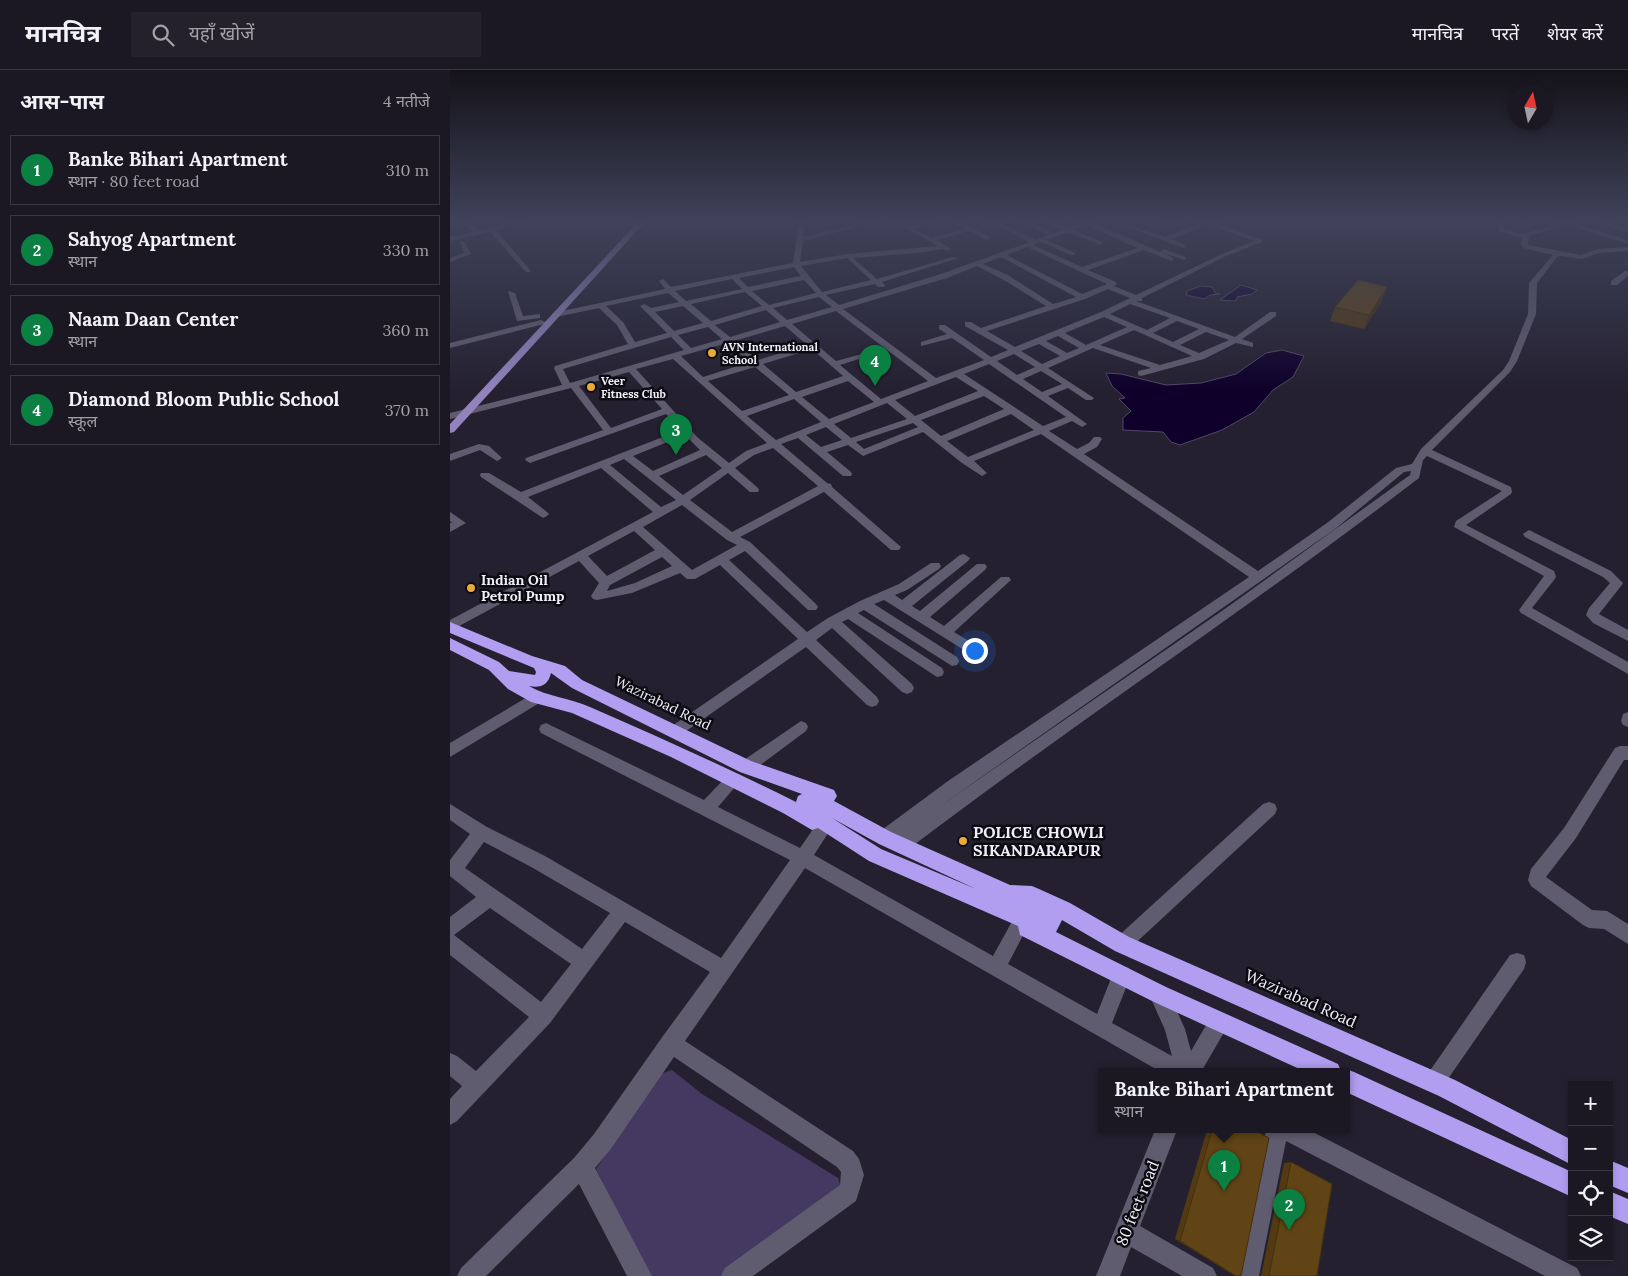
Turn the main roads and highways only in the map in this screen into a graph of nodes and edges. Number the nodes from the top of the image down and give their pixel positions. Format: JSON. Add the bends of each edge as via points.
{"nodes":[{"id":1,"x":587,"y":278,"type":"edge"},
{"id":2,"x":503,"y":367,"type":"junction"},
{"id":3,"x":451,"y":417,"type":"edge"},
{"id":4,"x":450,"y":430,"type":"edge"},
{"id":5,"x":450,"y":626,"type":"edge"},
{"id":6,"x":450,"y":643,"type":"edge"},
{"id":7,"x":538,"y":664,"type":"junction"},
{"id":8,"x":506,"y":676,"type":"junction"},
{"id":9,"x":854,"y":821,"type":"junction"},
{"id":10,"x":832,"y":829,"type":"junction"},
{"id":11,"x":1013,"y":909,"type":"junction"},
{"id":12,"x":1321,"y":1068,"type":"edge"},
{"id":13,"x":1350,"y":1082,"type":"edge"},
{"id":14,"x":1568,"y":1151,"type":"edge"},
{"id":15,"x":1613,"y":1174,"type":"edge"},
{"id":16,"x":1628,"y":1181,"type":"edge"},
{"id":17,"x":1568,"y":1183,"type":"edge"},
{"id":18,"x":1613,"y":1205,"type":"edge"},
{"id":19,"x":1628,"y":1212,"type":"edge"}],
"edges":[{"from":1,"to":2,"type":"main road"},
{"from":2,"to":3,"type":"main road"},
{"from":2,"to":4,"type":"main road"},
{"from":5,"to":7,"type":"highway","name":"Wazirabad Road"},
{"from":6,"to":8,"type":"highway","name":"Wazirabad Road","via":[[494,666]]},
{"from":7,"to":8,"type":"highway","via":[[544,671],[538,682]]},
{"from":7,"to":9,"type":"highway","name":"Wazirabad Road","via":[[560,670],[577,684],[746,767],[823,793],[846,810]]},
{"from":8,"to":10,"type":"highway","name":"Wazirabad Road","via":[[513,685],[536,698],[575,707],[677,752]]},
{"from":9,"to":10,"type":"highway","name":"Wazirabad Road","via":[[817,800],[804,802],[804,807]]},
{"from":9,"to":11,"type":"highway","name":"Wazirabad Road"},
{"from":10,"to":11,"type":"highway","name":"Wazirabad Road","via":[[885,860]]},
{"from":11,"to":12,"type":"highway","name":"Wazirabad Road","via":[[1029,930]]},
{"from":11,"to":14,"type":"highway","name":"Wazirabad Road","via":[[1032,896],[1040,899],[1122,944],[1440,1085]]},
{"from":13,"to":17,"type":"highway"},
{"from":15,"to":16,"type":"highway"},
{"from":18,"to":19,"type":"highway"}]}
